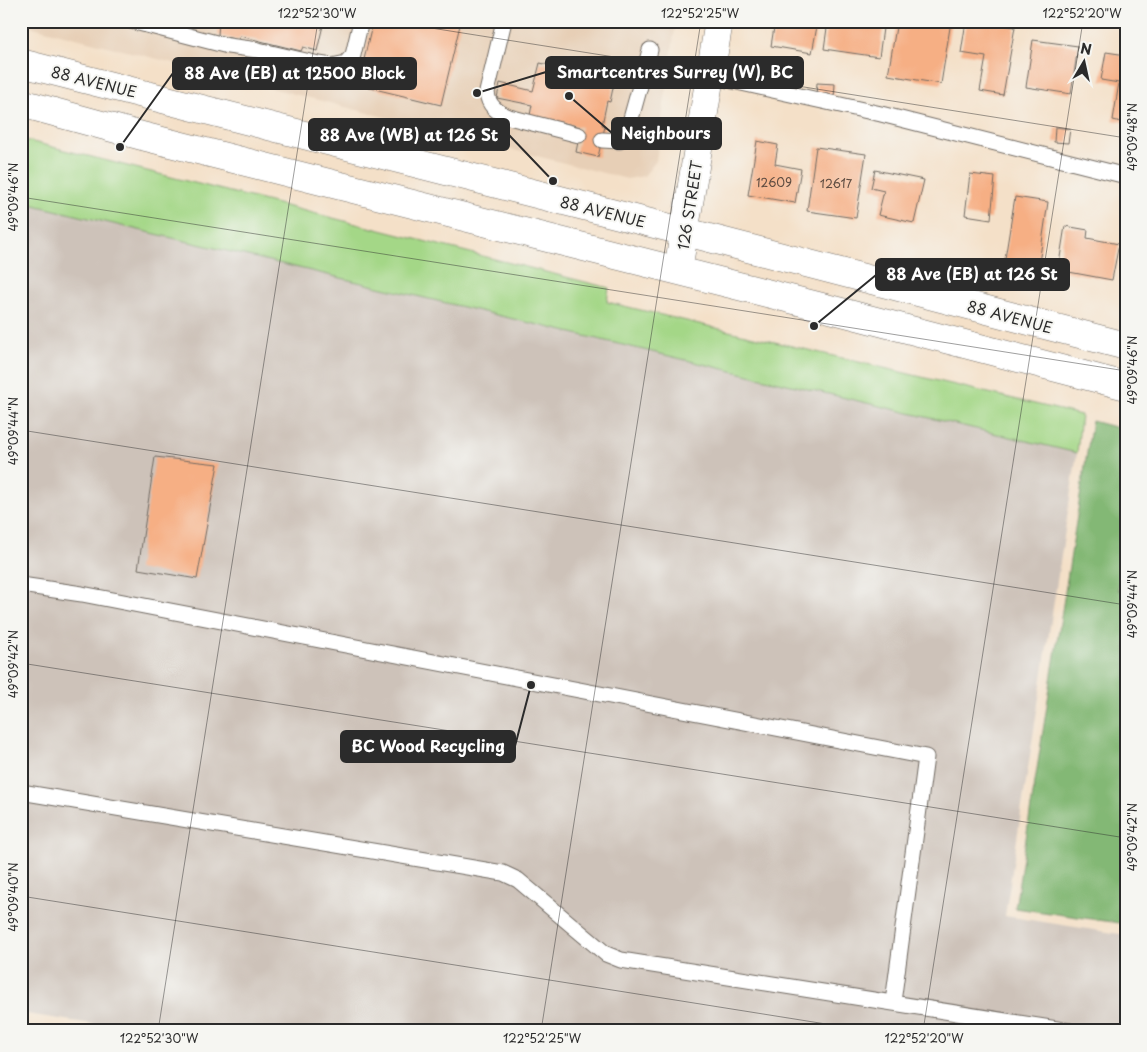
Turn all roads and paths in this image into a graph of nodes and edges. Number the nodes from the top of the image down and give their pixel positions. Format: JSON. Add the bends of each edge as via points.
{"nodes":[{"id":1,"x":131,"y":21,"type":"edge"},
{"id":2,"x":361,"y":21,"type":"edge"},
{"id":3,"x":504,"y":21,"type":"edge"},
{"id":4,"x":719,"y":21,"type":"edge"},
{"id":5,"x":650,"y":50,"type":"dead end"},
{"id":6,"x":21,"y":63,"type":"edge"},
{"id":7,"x":710,"y":76,"type":"junction"},
{"id":8,"x":21,"y":104,"type":"edge"},
{"id":9,"x":580,"y":135,"type":"dead end"},
{"id":10,"x":602,"y":140,"type":"dead end"},
{"id":11,"x":1126,"y":176,"type":"edge"},
{"id":12,"x":686,"y":232,"type":"junction"},
{"id":13,"x":678,"y":270,"type":"junction"},
{"id":14,"x":1126,"y":346,"type":"edge"},
{"id":15,"x":1126,"y":386,"type":"edge"},
{"id":16,"x":21,"y":585,"type":"edge"},
{"id":17,"x":21,"y":792,"type":"edge"},
{"id":18,"x":892,"y":1002,"type":"junction"},
{"id":19,"x":1070,"y":1031,"type":"edge"}],
"edges":[{"from":1,"to":2,"type":"lane","via":[[228,46],[332,66],[346,63],[352,55]]},
{"from":3,"to":9,"type":"lane","via":[[488,83],[488,100],[498,112],[509,117]]},
{"from":4,"to":7,"type":"main road","name":"126 STREET"},
{"from":5,"to":10,"type":"lane","via":[[627,133],[620,141]]},
{"from":6,"to":12,"type":"main road","name":"88 AVENUE"},
{"from":7,"to":11,"type":"lane","via":[[881,114]]},
{"from":7,"to":12,"type":"main road","name":"126 STREET"},
{"from":8,"to":13,"type":"main road"},
{"from":12,"to":13,"type":"main road","name":"126 STREET"},
{"from":12,"to":14,"type":"main road","name":"88 AVENUE"},
{"from":13,"to":15,"type":"main road"},
{"from":16,"to":18,"type":"lane","via":[[82,594],[926,757]]},
{"from":17,"to":18,"type":"lane","via":[[503,873],[518,880],[606,954],[621,960]]},
{"from":18,"to":19,"type":"lane"}]}
